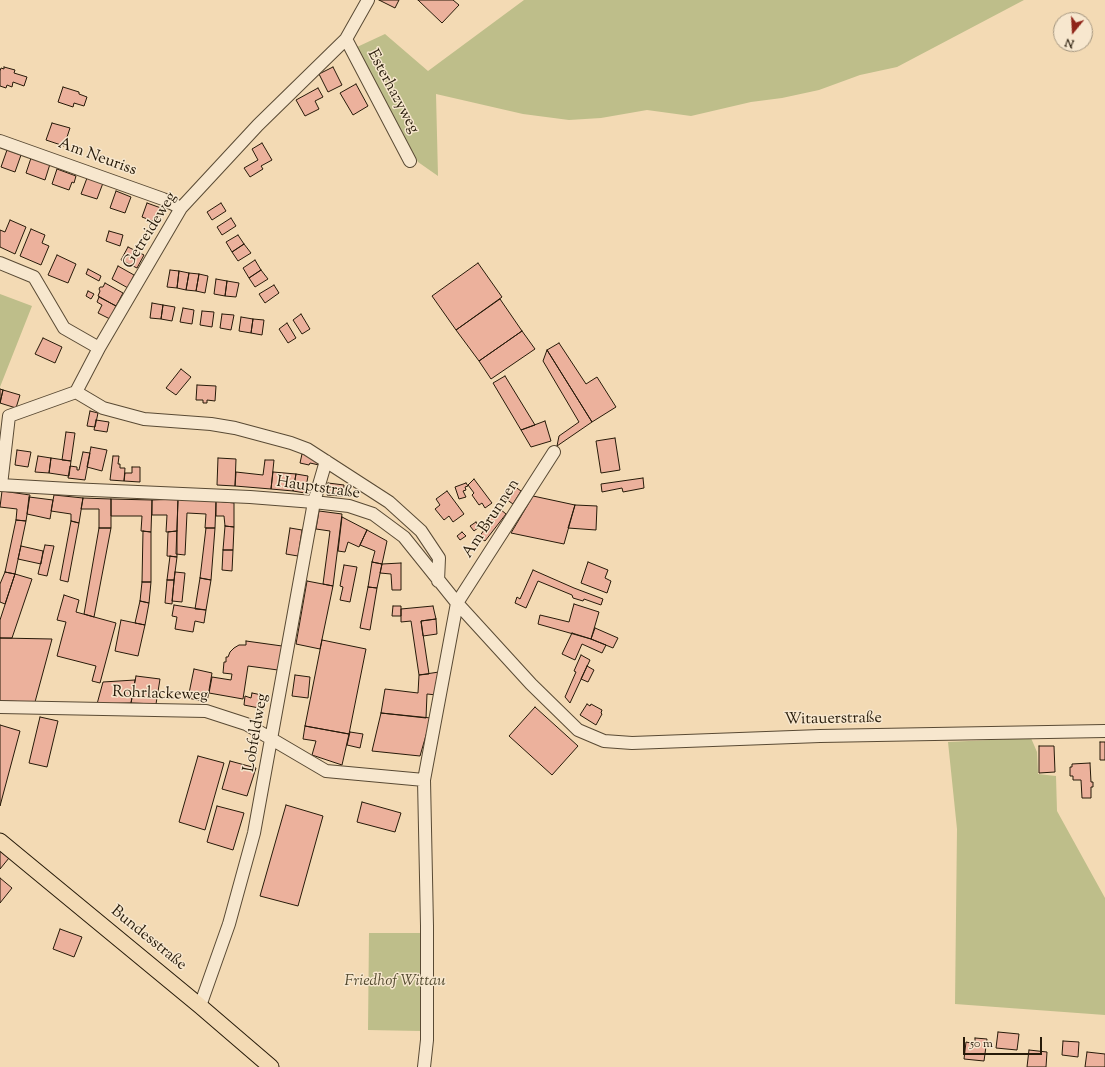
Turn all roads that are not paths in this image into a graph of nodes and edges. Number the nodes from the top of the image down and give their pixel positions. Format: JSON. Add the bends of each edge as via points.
{"nodes":[{"id":1,"x":368,"y":0,"type":"edge"},
{"id":2,"x":346,"y":39,"type":"junction"},
{"id":3,"x":0,"y":141,"type":"edge"},
{"id":4,"x":410,"y":161,"type":"dead end"},
{"id":5,"x":181,"y":208,"type":"junction"},
{"id":6,"x":0,"y":263,"type":"edge"},
{"id":7,"x":99,"y":348,"type":"junction"},
{"id":8,"x":76,"y":392,"type":"junction"},
{"id":9,"x":5,"y":414,"type":"edge"},
{"id":10,"x":554,"y":452,"type":"dead end"},
{"id":11,"x":326,"y":461,"type":"junction"},
{"id":12,"x":0,"y":485,"type":"edge"},
{"id":13,"x":314,"y":502,"type":"junction"},
{"id":14,"x":438,"y":581,"type":"junction"},
{"id":15,"x":457,"y":603,"type":"junction"},
{"id":16,"x":0,"y":708,"type":"edge"},
{"id":17,"x":1105,"y":731,"type":"edge"},
{"id":18,"x":272,"y":741,"type":"junction"},
{"id":19,"x":632,"y":743,"type":"joint"},
{"id":20,"x":424,"y":780,"type":"junction"},
{"id":21,"x":0,"y":841,"type":"edge"},
{"id":22,"x":200,"y":1006,"type":"junction"},
{"id":23,"x":270,"y":1067,"type":"edge"},
{"id":24,"x":424,"y":1067,"type":"edge"}],
"edges":[{"from":1,"to":2,"type":"street","name":"Getreideweg"},
{"from":2,"to":4,"type":"street","name":"Esterhazyweg"},
{"from":2,"to":5,"type":"street","name":"Getreideweg","via":[[258,125]]},
{"from":3,"to":5,"type":"street","name":"Am Neuriss"},
{"from":5,"to":7,"type":"street","name":"Getreideweg"},
{"from":6,"to":7,"type":"street","via":[[34,277],[64,328]]},
{"from":7,"to":8,"type":"street","name":"Getreideweg"},
{"from":8,"to":9,"type":"street"},
{"from":8,"to":11,"type":"street","via":[[103,408],[144,419],[235,428],[291,443]]},
{"from":9,"to":12,"type":"street"},
{"from":10,"to":15,"type":"street","name":"Am Brunnen"},
{"from":11,"to":13,"type":"street","name":"Lobfeldweg"},
{"from":11,"to":14,"type":"street","via":[[389,502],[421,531],[439,558]]},
{"from":12,"to":13,"type":"street","name":"Hauptstraße"},
{"from":13,"to":14,"type":"street","name":"Hauptstraße","via":[[349,506],[373,514],[404,537]]},
{"from":13,"to":18,"type":"street","name":"Lobfeldweg"},
{"from":14,"to":15,"type":"street","name":"Hauptstraße"},
{"from":15,"to":19,"type":"street","name":"Hauptstraße","via":[[531,684],[578,730],[604,741]]},
{"from":15,"to":20,"type":"street"},
{"from":16,"to":18,"type":"street","name":"Rohrlackeweg","via":[[206,710],[246,724]]},
{"from":17,"to":19,"type":"street","name":"Witauerstraße","via":[[820,736]]},
{"from":18,"to":20,"type":"street","name":"Rohrlackeweg","via":[[326,771]]},
{"from":18,"to":22,"type":"street","name":"Lobfeldweg","via":[[254,833],[229,924]]},
{"from":20,"to":24,"type":"street","via":[[428,1040]]},
{"from":21,"to":22,"type":"main road","name":"Bundesstraße"},
{"from":22,"to":23,"type":"main road","name":"Bundesstraße"}]}
